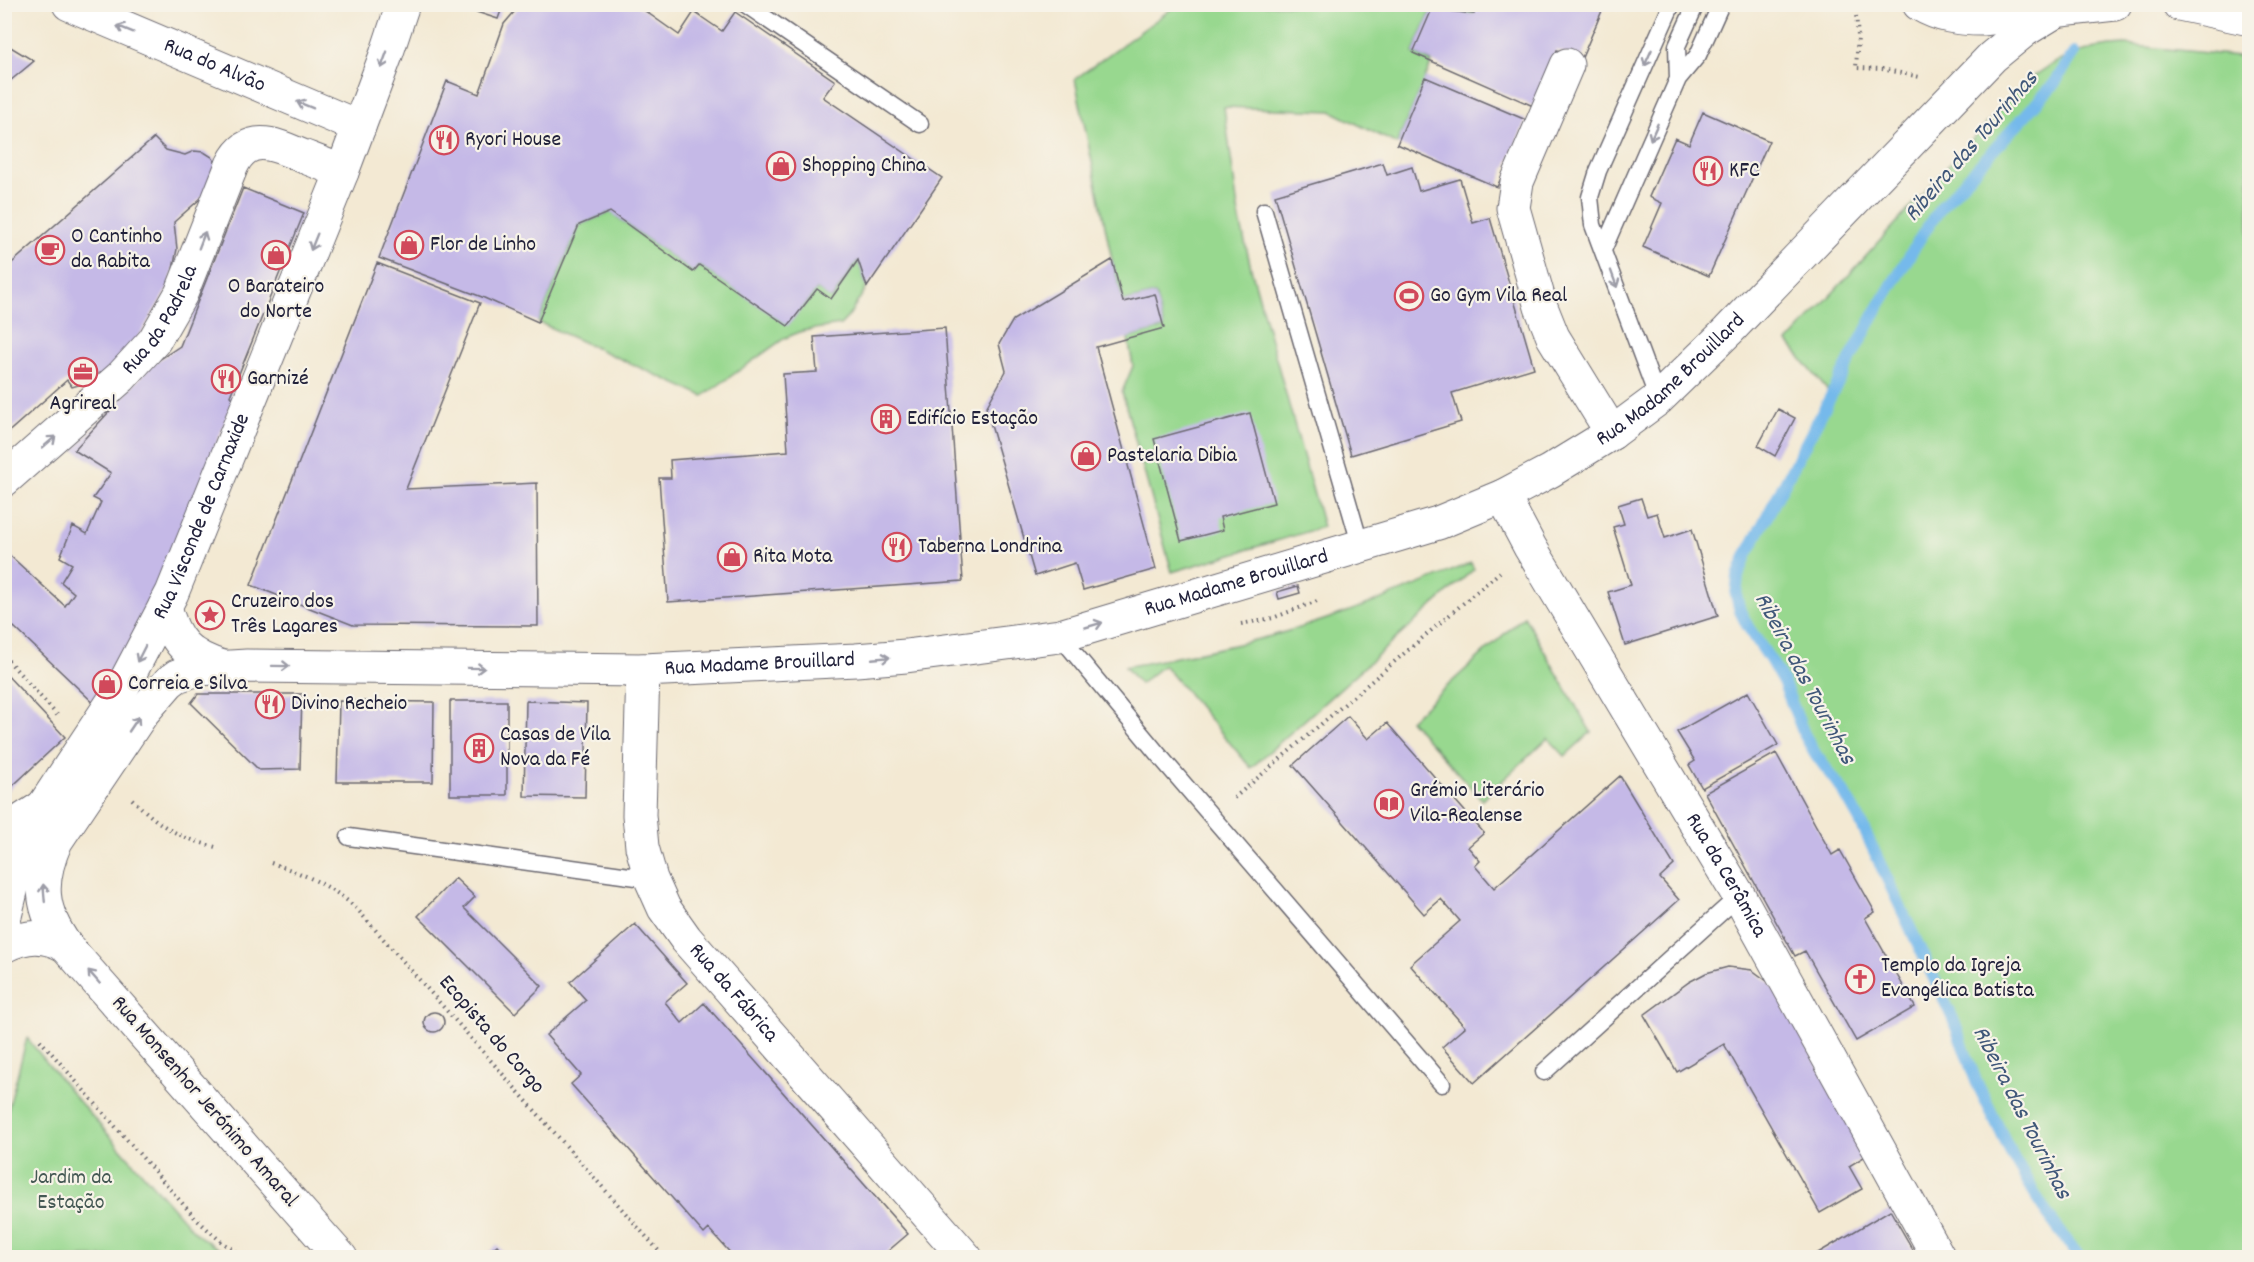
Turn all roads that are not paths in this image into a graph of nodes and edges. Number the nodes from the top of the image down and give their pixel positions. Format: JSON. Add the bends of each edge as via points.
{"nodes":[{"id":1,"x":69,"y":4,"type":"edge"},
{"id":2,"x":403,"y":4,"type":"edge"},
{"id":3,"x":745,"y":4,"type":"edge"},
{"id":4,"x":1672,"y":4,"type":"edge"},
{"id":5,"x":1696,"y":4,"type":"edge"},
{"id":6,"x":1721,"y":4,"type":"edge"},
{"id":7,"x":1919,"y":4,"type":"edge"},
{"id":8,"x":2115,"y":4,"type":"edge"},
{"id":9,"x":2179,"y":4,"type":"edge"},
{"id":10,"x":2056,"y":10,"type":"junction"},
{"id":11,"x":2250,"y":19,"type":"edge"},
{"id":12,"x":1567,"y":65,"type":"dead end"},
{"id":13,"x":1678,"y":79,"type":"junction"},
{"id":14,"x":920,"y":124,"type":"dead end"},
{"id":15,"x":359,"y":127,"type":"junction"},
{"id":16,"x":342,"y":172,"type":"junction"},
{"id":17,"x":1264,"y":211,"type":"dead end"},
{"id":18,"x":1603,"y":250,"type":"junction"},
{"id":19,"x":1658,"y":399,"type":"junction"},
{"id":20,"x":1612,"y":432,"type":"junction"},
{"id":21,"x":4,"y":480,"type":"edge"},
{"id":22,"x":1503,"y":496,"type":"junction"},
{"id":23,"x":1361,"y":547,"type":"junction"},
{"id":24,"x":165,"y":606,"type":"junction"},
{"id":25,"x":1060,"y":636,"type":"junction"},
{"id":26,"x":223,"y":667,"type":"junction"},
{"id":27,"x":643,"y":670,"type":"junction"},
{"id":28,"x":41,"y":808,"type":"junction"},
{"id":29,"x":4,"y":832,"type":"edge"},
{"id":30,"x":349,"y":837,"type":"dead end"},
{"id":31,"x":651,"y":879,"type":"junction"},
{"id":32,"x":1739,"y":896,"type":"junction"},
{"id":33,"x":5,"y":913,"type":"edge"},
{"id":34,"x":4,"y":946,"type":"edge"},
{"id":35,"x":66,"y":946,"type":"junction"},
{"id":36,"x":1544,"y":1071,"type":"dead end"},
{"id":37,"x":1442,"y":1084,"type":"dead end"},
{"id":38,"x":341,"y":1257,"type":"edge"},
{"id":39,"x":966,"y":1257,"type":"edge"},
{"id":40,"x":1939,"y":1257,"type":"edge"}],
"edges":[{"from":15,"to":1,"type":"main road","name":"Rua do Alvão","one_way":true},
{"from":2,"to":15,"type":"main road","name":"Rua Visconde de Carnaxide","one_way":true},
{"from":3,"to":14,"type":"lane"},
{"from":4,"to":18,"type":"lane","one_way":true,"via":[[1592,188],[1591,216]]},
{"from":5,"to":13,"type":"lane","via":[[1677,46]]},
{"from":6,"to":13,"type":"lane","via":[[1698,55]]},
{"from":7,"to":10,"type":"main road","via":[[1962,19]]},
{"from":8,"to":10,"type":"main road"},
{"from":9,"to":11,"type":"main road"},
{"from":10,"to":19,"type":"main road","name":"Rua Madame Brouillard","via":[[1992,57]]},
{"from":12,"to":20,"type":"main road","via":[[1517,182],[1514,208],[1553,337]]},
{"from":13,"to":18,"type":"lane","one_way":true},
{"from":15,"to":16,"type":"main road","name":"Rua Visconde de Carnaxide"},
{"from":21,"to":16,"type":"main road","name":"Rua da Padrela","one_way":true,"via":[[149,348],[180,294],[234,160],[245,148],[266,143]]},
{"from":16,"to":24,"type":"main road","name":"Rua Visconde de Carnaxide","one_way":true},
{"from":17,"to":23,"type":"lane"},
{"from":18,"to":19,"type":"lane","one_way":true},
{"from":19,"to":20,"type":"main road","name":"Rua Madame Brouillard"},
{"from":20,"to":22,"type":"main road","name":"Rua Madame Brouillard","via":[[1572,459]]},
{"from":22,"to":23,"type":"main road","name":"Rua Madame Brouillard","via":[[1438,523]]},
{"from":22,"to":32,"type":"main road","name":"Rua da Cerâmica"},
{"from":25,"to":23,"type":"main road","name":"Rua Madame Brouillard","one_way":true},
{"from":24,"to":26,"type":"main road","via":[[182,645],[197,657]]},
{"from":24,"to":28,"type":"main road","name":"Rua Visconde de Carnaxide","one_way":true,"via":[[118,695]]},
{"from":27,"to":25,"type":"main road","name":"Rua Madame Brouillard","one_way":true,"via":[[880,658]]},
{"from":25,"to":37,"type":"lane"},
{"from":26,"to":27,"type":"main road","name":"Rua Madame Brouillard","one_way":true},
{"from":35,"to":26,"type":"main road","name":"Rua Monsenhor Jerónimo Amaral","one_way":true,"via":[[50,920],[44,899],[46,865],[56,841],[161,690],[187,672]]},
{"from":27,"to":31,"type":"main road","name":"Rua da Fábrica","via":[[639,815]]},
{"from":28,"to":29,"type":"main road"},
{"from":28,"to":33,"type":"main road","name":"Rua Visconde de Carnaxide","via":[[24,840]]},
{"from":30,"to":31,"type":"lane"},
{"from":31,"to":39,"type":"main road","name":"Rua da Fábrica","via":[[664,908],[686,939]]},
{"from":32,"to":36,"type":"lane"},
{"from":32,"to":40,"type":"main road","name":"Rua da Cerâmica"},
{"from":34,"to":35,"type":"main road","via":[[38,936]]},
{"from":38,"to":35,"type":"main road","name":"Rua Monsenhor Jerónimo Amaral","one_way":true}]}
